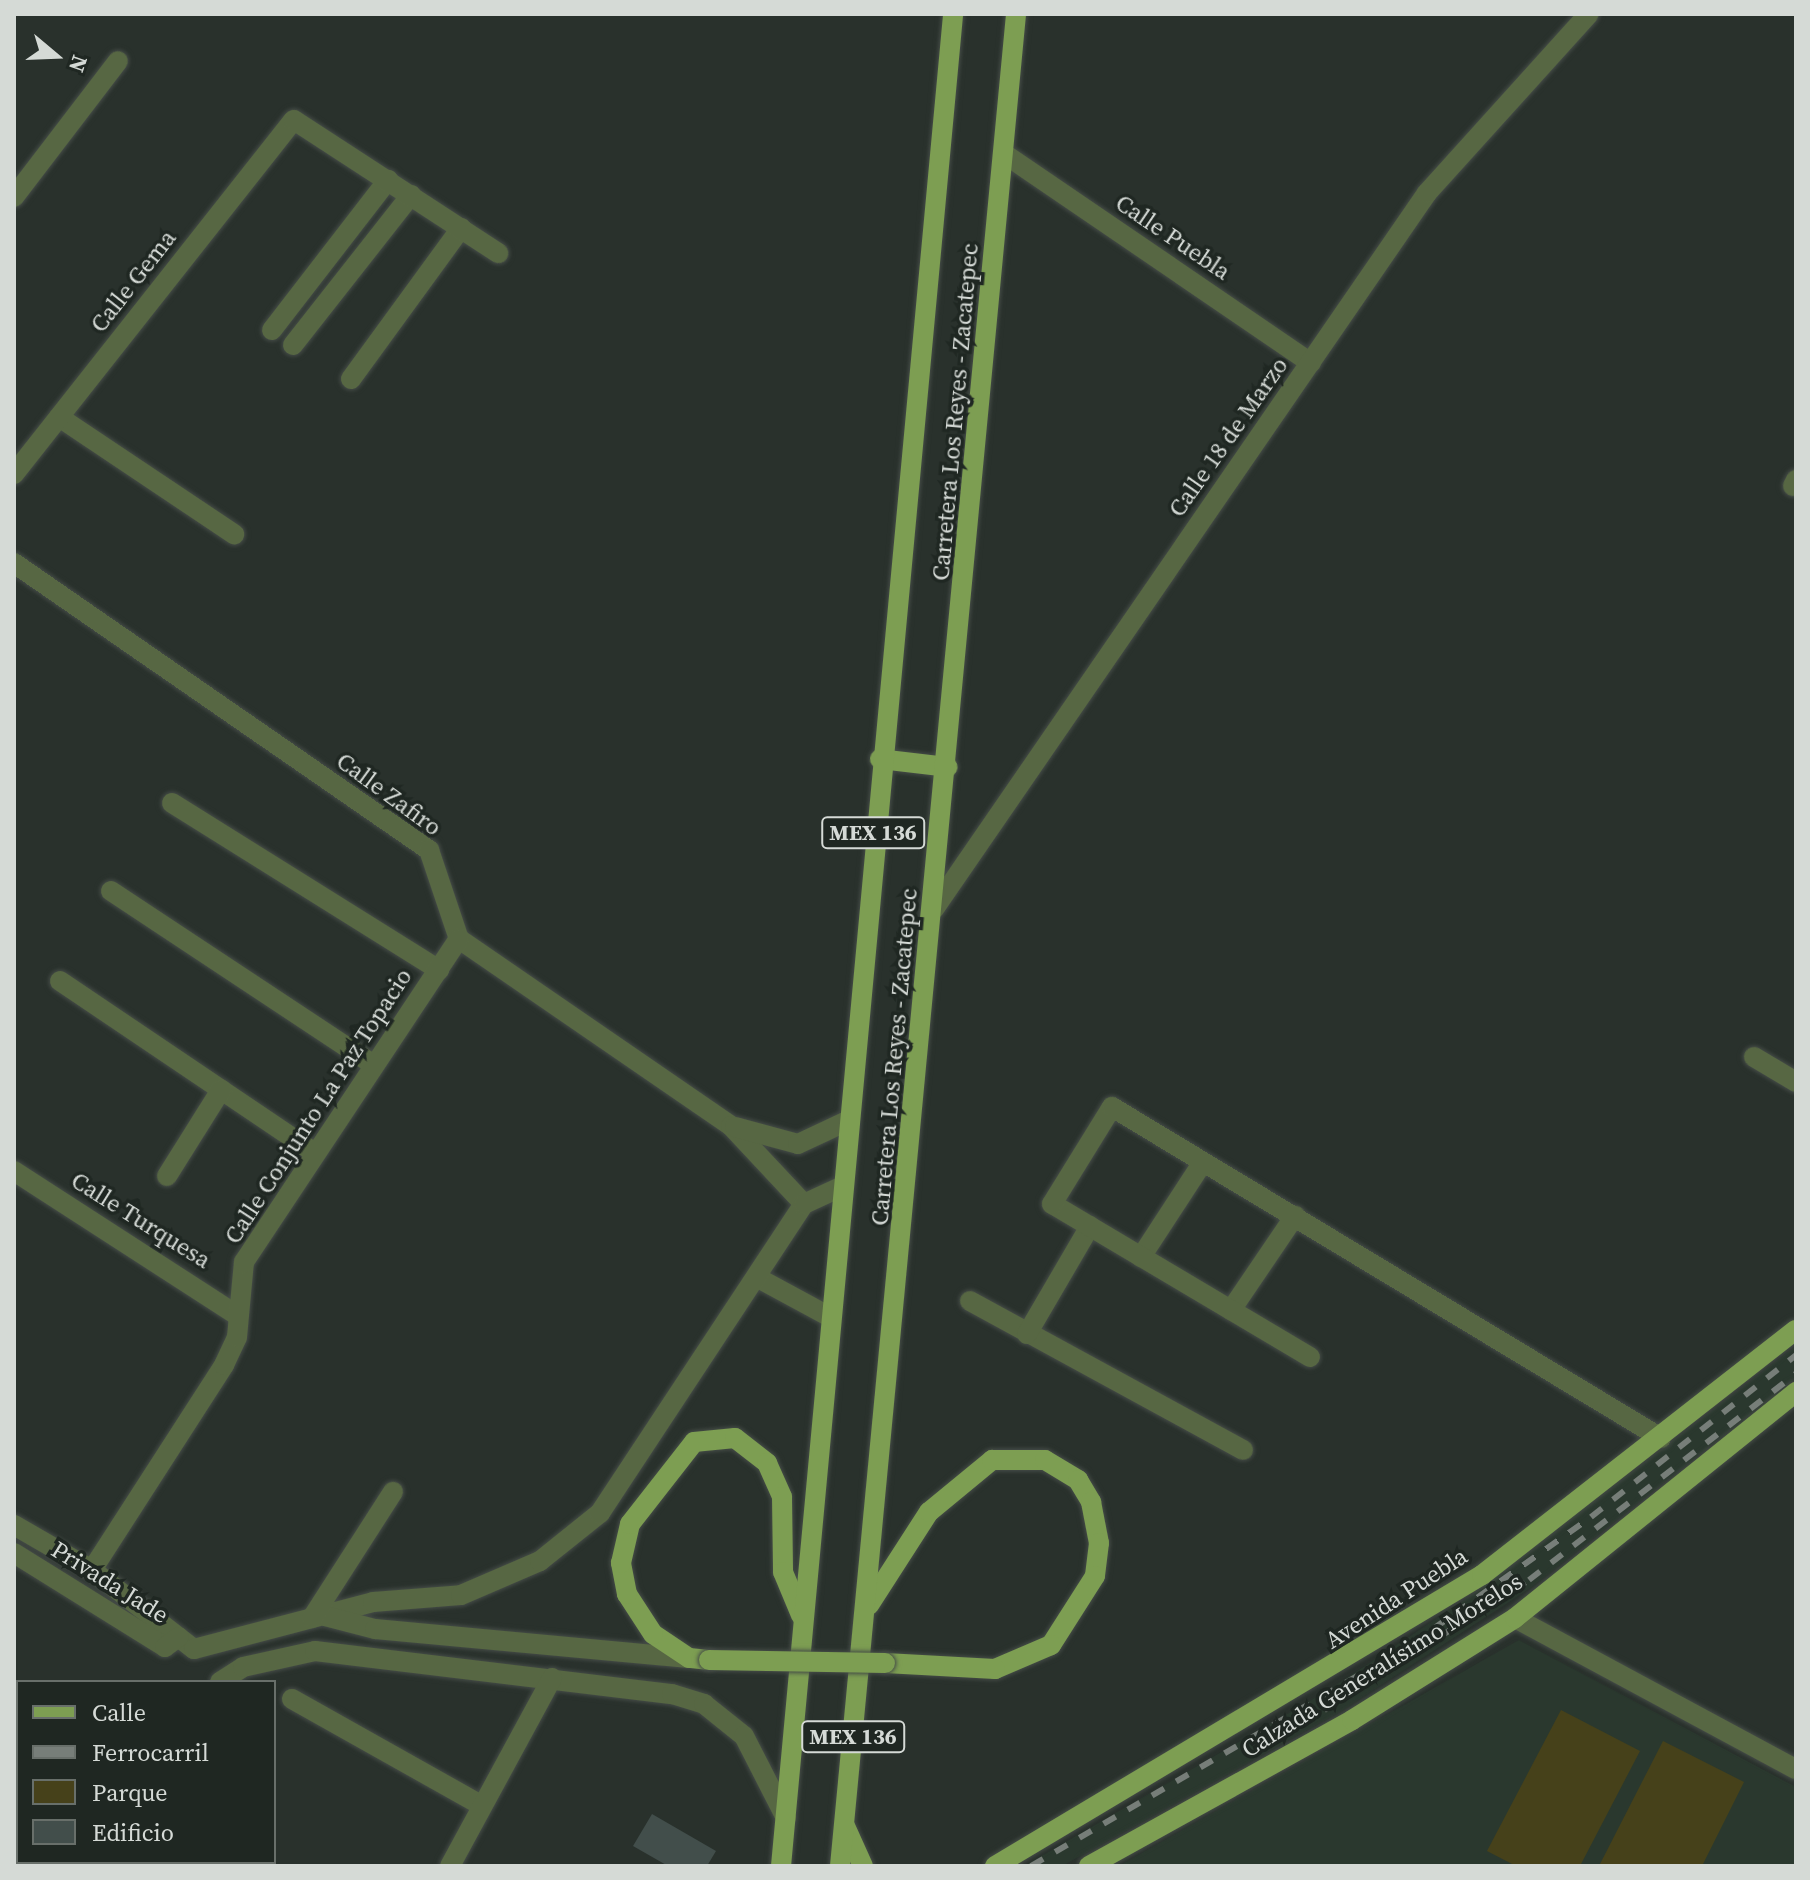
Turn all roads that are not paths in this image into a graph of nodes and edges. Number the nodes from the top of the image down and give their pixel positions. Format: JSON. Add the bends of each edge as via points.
{"nodes":[{"id":1,"x":953,"y":14,"type":"edge"},
{"id":2,"x":1016,"y":14,"type":"edge"},
{"id":3,"x":1589,"y":14,"type":"edge"},
{"id":4,"x":118,"y":61,"type":"dead end"},
{"id":5,"x":1006,"y":155,"type":"junction"},
{"id":6,"x":388,"y":180,"type":"junction"},
{"id":7,"x":411,"y":195,"type":"junction"},
{"id":8,"x":14,"y":197,"type":"edge"},
{"id":9,"x":461,"y":228,"type":"junction"},
{"id":10,"x":498,"y":253,"type":"dead end"},
{"id":11,"x":272,"y":330,"type":"dead end"},
{"id":12,"x":293,"y":345,"type":"dead end"},
{"id":13,"x":1311,"y":363,"type":"junction"},
{"id":14,"x":351,"y":379,"type":"dead end"},
{"id":15,"x":59,"y":417,"type":"junction"},
{"id":16,"x":14,"y":474,"type":"edge"},
{"id":17,"x":234,"y":534,"type":"dead end"},
{"id":18,"x":14,"y":563,"type":"edge"},
{"id":19,"x":880,"y":759,"type":"junction"},
{"id":20,"x":948,"y":767,"type":"junction"},
{"id":21,"x":172,"y":803,"type":"dead end"},
{"id":22,"x":111,"y":891,"type":"dead end"},
{"id":23,"x":934,"y":909,"type":"junction"},
{"id":24,"x":459,"y":939,"type":"junction"},
{"id":25,"x":439,"y":970,"type":"junction"},
{"id":26,"x":60,"y":981,"type":"dead end"},
{"id":27,"x":1754,"y":1057,"type":"dead end"},
{"id":28,"x":374,"y":1065,"type":"junction"},
{"id":29,"x":1796,"y":1082,"type":"edge"},
{"id":30,"x":221,"y":1090,"type":"junction"},
{"id":31,"x":847,"y":1121,"type":"junction"},
{"id":32,"x":731,"y":1126,"type":"junction"},
{"id":33,"x":315,"y":1153,"type":"junction"},
{"id":34,"x":1203,"y":1162,"type":"junction"},
{"id":35,"x":14,"y":1171,"type":"edge"},
{"id":36,"x":167,"y":1176,"type":"dead end"},
{"id":37,"x":841,"y":1187,"type":"junction"},
{"id":38,"x":804,"y":1204,"type":"junction"},
{"id":39,"x":1295,"y":1216,"type":"junction"},
{"id":40,"x":1090,"y":1226,"type":"junction"},
{"id":41,"x":1141,"y":1257,"type":"junction"},
{"id":42,"x":758,"y":1278,"type":"junction"},
{"id":43,"x":970,"y":1301,"type":"dead end"},
{"id":44,"x":1231,"y":1310,"type":"junction"},
{"id":45,"x":238,"y":1316,"type":"junction"},
{"id":46,"x":830,"y":1317,"type":"junction"},
{"id":47,"x":1796,"y":1330,"type":"edge"},
{"id":48,"x":1027,"y":1334,"type":"junction"},
{"id":49,"x":1310,"y":1357,"type":"dead end"},
{"id":50,"x":1796,"y":1392,"type":"edge"},
{"id":51,"x":1661,"y":1438,"type":"junction"},
{"id":52,"x":1243,"y":1450,"type":"dead end"},
{"id":53,"x":393,"y":1492,"type":"dead end"},
{"id":54,"x":14,"y":1525,"type":"edge"},
{"id":55,"x":14,"y":1553,"type":"edge"},
{"id":56,"x":92,"y":1570,"type":"junction"},
{"id":57,"x":867,"y":1608,"type":"junction"},
{"id":58,"x":316,"y":1616,"type":"junction"},
{"id":59,"x":802,"y":1618,"type":"junction"},
{"id":60,"x":1515,"y":1618,"type":"junction"},
{"id":61,"x":234,"y":1638,"type":"junction"},
{"id":62,"x":186,"y":1643,"type":"junction"},
{"id":63,"x":699,"y":1659,"type":"junction"},
{"id":64,"x":243,"y":1667,"type":"junction"},
{"id":65,"x":552,"y":1678,"type":"junction"},
{"id":66,"x":223,"y":1680,"type":"edge"},
{"id":67,"x":292,"y":1699,"type":"dead end"},
{"id":68,"x":1796,"y":1769,"type":"edge"},
{"id":69,"x":481,"y":1805,"type":"junction"},
{"id":70,"x":786,"y":1818,"type":"junction"},
{"id":71,"x":844,"y":1824,"type":"junction"},
{"id":72,"x":450,"y":1866,"type":"edge"},
{"id":73,"x":781,"y":1866,"type":"edge"},
{"id":74,"x":840,"y":1866,"type":"edge"},
{"id":75,"x":863,"y":1866,"type":"edge"},
{"id":76,"x":995,"y":1866,"type":"edge"},
{"id":77,"x":1089,"y":1866,"type":"edge"}],
"edges":[{"from":1,"to":19,"type":"main road","name":"Carretera Los Reyes - Zacatepec","number":"MEX 136"},
{"from":2,"to":5,"type":"main road","name":"Carretera Los Reyes - Zacatepec","number":"MEX 136"},
{"from":3,"to":13,"type":"street","name":"Calle 18 de Marzo","via":[[1427,193]]},
{"from":4,"to":8,"type":"street"},
{"from":5,"to":13,"type":"street","name":"Calle Puebla"},
{"from":5,"to":20,"type":"main road","name":"Carretera Los Reyes - Zacatepec","number":"MEX 136"},
{"from":6,"to":7,"type":"street"},
{"from":6,"to":11,"type":"street"},
{"from":6,"to":15,"type":"street","name":"Calle Gema","via":[[294,120]]},
{"from":7,"to":9,"type":"street"},
{"from":7,"to":12,"type":"street"},
{"from":9,"to":10,"type":"street"},
{"from":9,"to":14,"type":"street"},
{"from":13,"to":23,"type":"street","name":"Calle 18 de Marzo"},
{"from":15,"to":16,"type":"street","name":"Calle Gema"},
{"from":15,"to":17,"type":"street"},
{"from":18,"to":24,"type":"street","name":"Calle Zafiro","via":[[429,850]]},
{"from":19,"to":20,"type":"main road"},
{"from":19,"to":31,"type":"main road","name":"Carretera Los Reyes - Zacatepec","number":"MEX 136"},
{"from":20,"to":23,"type":"main road","name":"Carretera Los Reyes - Zacatepec","number":"MEX 136"},
{"from":21,"to":25,"type":"street"},
{"from":22,"to":28,"type":"street"},
{"from":23,"to":57,"type":"main road","name":"Carretera Los Reyes - Zacatepec","number":"MEX 136"},
{"from":24,"to":25,"type":"street","name":"Calle Conjunto La Paz Topacio"},
{"from":24,"to":32,"type":"street"},
{"from":25,"to":28,"type":"street","name":"Calle Conjunto La Paz Topacio"},
{"from":26,"to":30,"type":"street"},
{"from":27,"to":29,"type":"street"},
{"from":28,"to":33,"type":"street","name":"Calle Conjunto La Paz Topacio"},
{"from":30,"to":33,"type":"street"},
{"from":30,"to":36,"type":"street"},
{"from":31,"to":32,"type":"street","via":[[798,1144]]},
{"from":31,"to":37,"type":"main road","name":"Carretera Los Reyes - Zacatepec","number":"MEX 136"},
{"from":32,"to":38,"type":"street"},
{"from":33,"to":45,"type":"street","name":"Calle Conjunto La Paz Topacio","via":[[244,1262]]},
{"from":34,"to":39,"type":"street"},
{"from":34,"to":40,"type":"street","via":[[1112,1107],[1052,1204]]},
{"from":34,"to":41,"type":"street"},
{"from":35,"to":45,"type":"street","name":"Calle Turquesa"},
{"from":37,"to":38,"type":"street"},
{"from":37,"to":46,"type":"main road","name":"Carretera Los Reyes - Zacatepec","number":"MEX 136"},
{"from":38,"to":42,"type":"street"},
{"from":39,"to":44,"type":"street"},
{"from":39,"to":51,"type":"street"},
{"from":40,"to":41,"type":"street"},
{"from":40,"to":48,"type":"street"},
{"from":41,"to":44,"type":"street"},
{"from":42,"to":46,"type":"street"},
{"from":42,"to":58,"type":"street","via":[[600,1513],[540,1561],[461,1595],[373,1602]]},
{"from":43,"to":48,"type":"street"},
{"from":44,"to":49,"type":"street"},
{"from":45,"to":56,"type":"street","name":"Calle Conjunto La Paz Topacio","via":[[224,1365]]},
{"from":46,"to":59,"type":"main road","name":"Carretera Los Reyes - Zacatepec","number":"MEX 136"},
{"from":47,"to":51,"type":"main road","name":"Avenida Puebla"},
{"from":48,"to":52,"type":"street"},
{"from":50,"to":60,"type":"main road","name":"Calzada Generalísimo Morelos"},
{"from":51,"to":76,"type":"main road","name":"Avenida Puebla","via":[[1470,1583]]},
{"from":53,"to":58,"type":"street"},
{"from":54,"to":56,"type":"street"},
{"from":55,"to":62,"type":"street","name":"Privada Jade","via":[[165,1647]]},
{"from":56,"to":62,"type":"street"},
{"from":57,"to":63,"type":"main road","bridge":true,"via":[[929,1512],[992,1460],[1034,1457],[1057,1465],[1091,1502],[1099,1543],[1095,1576],[1051,1645],[1012,1666],[977,1671],[885,1663]]},
{"from":57,"to":71,"type":"main road","name":"Carretera Los Reyes - Zacatepec","number":"MEX 136"},
{"from":58,"to":61,"type":"street"},
{"from":58,"to":63,"type":"street","via":[[375,1629]]},
{"from":59,"to":63,"type":"main road","via":[[783,1572],[782,1497],[773,1473],[743,1442],[703,1437],[685,1448],[630,1524],[621,1563],[642,1622]]},
{"from":59,"to":70,"type":"main road","name":"Carretera Los Reyes - Zacatepec","number":"MEX 136"},
{"from":60,"to":68,"type":"street"},
{"from":60,"to":77,"type":"main road","name":"Calzada Generalísimo Morelos","via":[[1352,1720]]},
{"from":61,"to":62,"type":"street"},
{"from":61,"to":64,"type":"street"},
{"from":64,"to":65,"type":"street","via":[[315,1651]]},
{"from":64,"to":66,"type":"street"},
{"from":65,"to":69,"type":"street"},
{"from":65,"to":70,"type":"street","via":[[704,1704],[744,1736]]},
{"from":67,"to":69,"type":"street"},
{"from":69,"to":72,"type":"street"},
{"from":70,"to":73,"type":"main road","name":"Carretera Los Reyes - Zacatepec","number":"MEX 136"},
{"from":71,"to":74,"type":"main road","name":"Carretera Los Reyes - Zacatepec","number":"MEX 136"},
{"from":71,"to":75,"type":"main road"}]}
